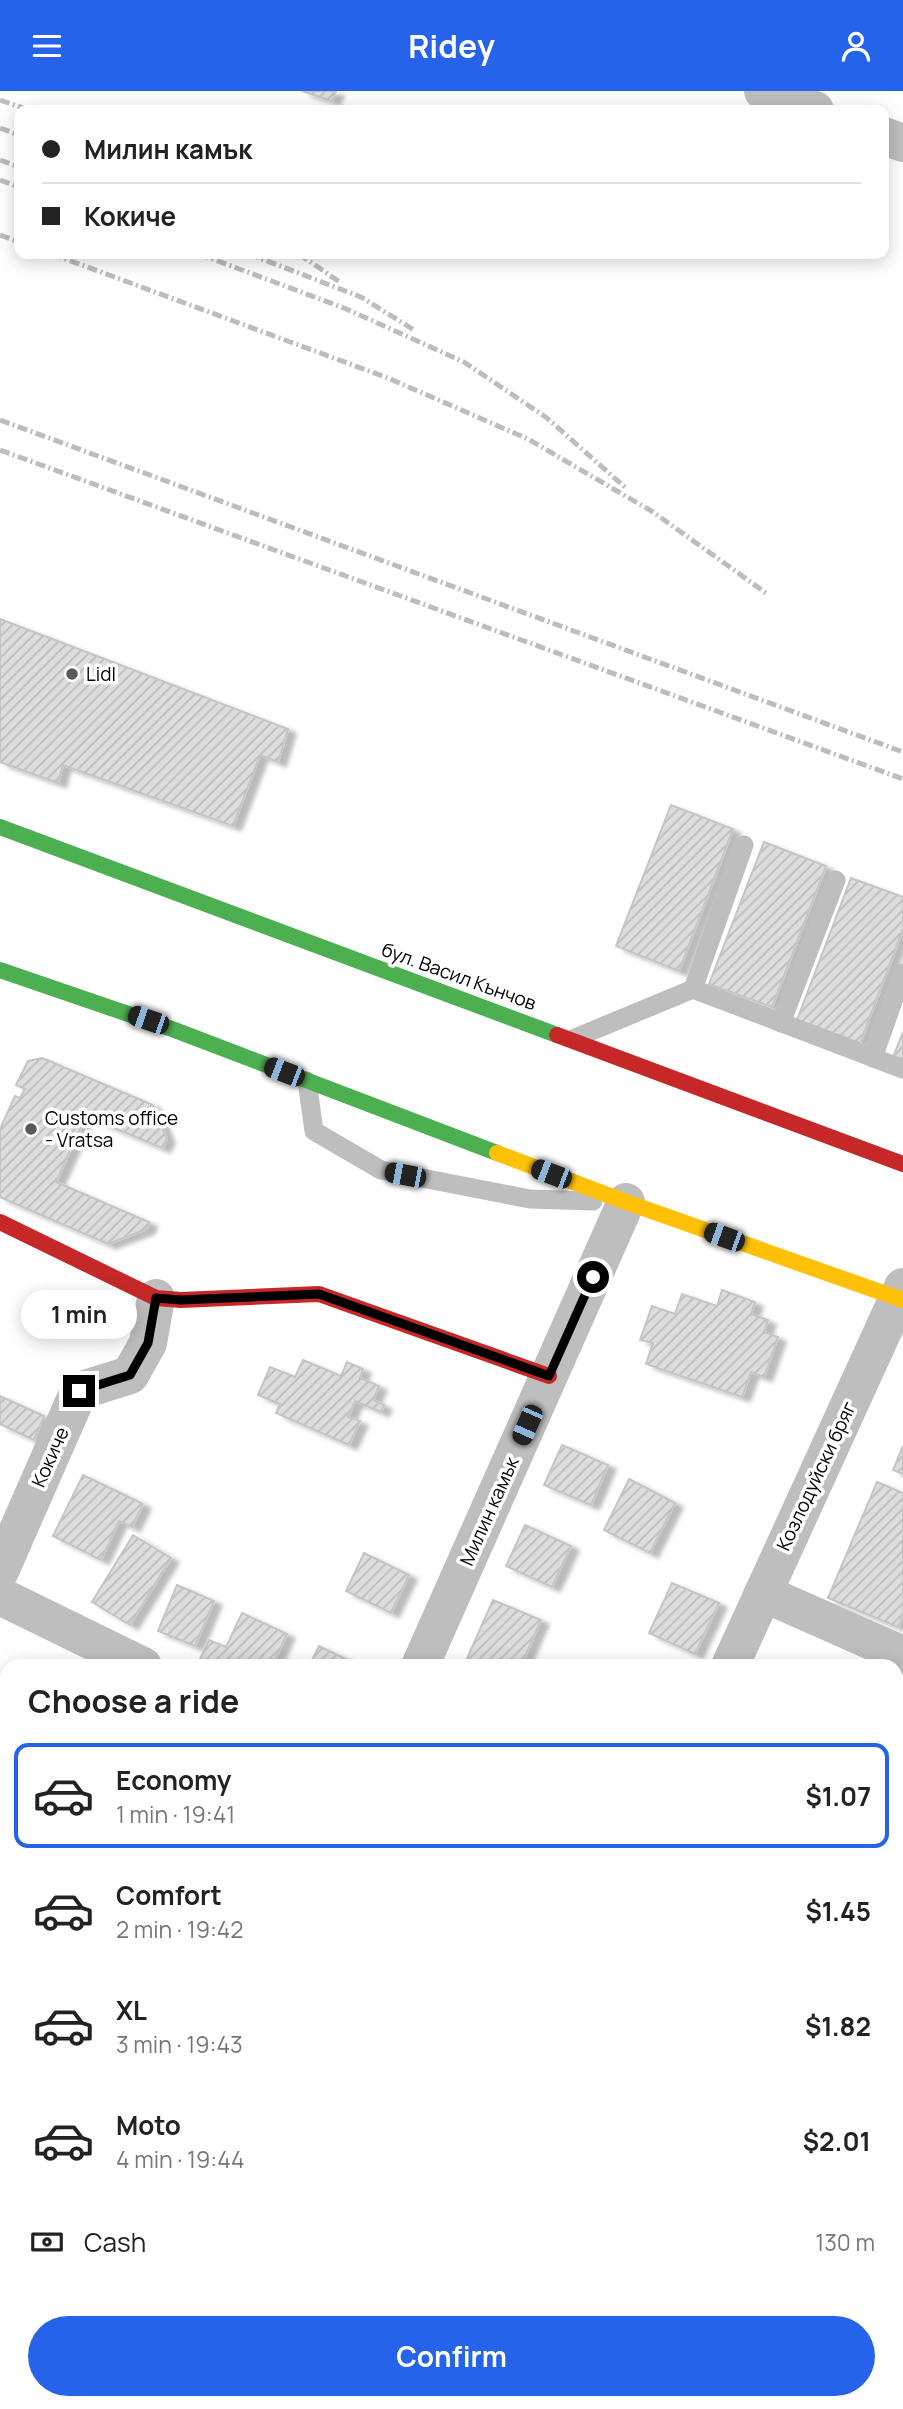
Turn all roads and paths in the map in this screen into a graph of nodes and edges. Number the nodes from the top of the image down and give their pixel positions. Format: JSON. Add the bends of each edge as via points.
{"nodes":[{"id":1,"x":763,"y":91,"type":"edge"},
{"id":2,"x":801,"y":105,"type":"edge"},
{"id":3,"x":0,"y":827,"type":"edge"},
{"id":4,"x":744,"y":845,"type":"dead end"},
{"id":5,"x":836,"y":880,"type":"dead end"},
{"id":6,"x":0,"y":970,"type":"edge"},
{"id":7,"x":903,"y":973,"type":"edge"},
{"id":8,"x":692,"y":989,"type":"junction"},
{"id":9,"x":781,"y":1023,"type":"junction"},
{"id":10,"x":570,"y":1040,"type":"junction"},
{"id":11,"x":873,"y":1058,"type":"junction"},
{"id":12,"x":903,"y":1069,"type":"edge"},
{"id":13,"x":307,"y":1081,"type":"junction"},
{"id":14,"x":903,"y":1164,"type":"edge"},
{"id":15,"x":626,"y":1202,"type":"junction"},
{"id":16,"x":0,"y":1222,"type":"edge"},
{"id":17,"x":901,"y":1295,"type":"edge"},
{"id":18,"x":156,"y":1298,"type":"junction"},
{"id":19,"x":549,"y":1376,"type":"junction"},
{"id":20,"x":0,"y":1571,"type":"edge"},
{"id":21,"x":763,"y":1593,"type":"junction"},
{"id":22,"x":0,"y":1596,"type":"edge"},
{"id":23,"x":903,"y":1655,"type":"edge"},
{"id":24,"x":129,"y":1659,"type":"edge"},
{"id":25,"x":423,"y":1659,"type":"edge"},
{"id":26,"x":733,"y":1659,"type":"edge"}],
"edges":[{"from":1,"to":2,"type":"street"},
{"from":3,"to":10,"type":"street","name":"бул. Васил Кънчов"},
{"from":4,"to":8,"type":"lane"},
{"from":5,"to":9,"type":"lane"},
{"from":6,"to":13,"type":"street"},
{"from":7,"to":11,"type":"lane"},
{"from":8,"to":9,"type":"lane"},
{"from":8,"to":10,"type":"lane"},
{"from":9,"to":11,"type":"lane"},
{"from":10,"to":14,"type":"street","name":"бул. Васил Кънчов"},
{"from":11,"to":12,"type":"lane"},
{"from":13,"to":15,"type":"street"},
{"from":13,"to":15,"type":"lane","via":[[314,1131],[381,1170],[530,1199]]},
{"from":15,"to":17,"type":"street"},
{"from":15,"to":19,"type":"street","name":"Милин камък"},
{"from":16,"to":18,"type":"street"},
{"from":17,"to":21,"type":"street","name":"Козлодуйски бряг"},
{"from":18,"to":19,"type":"street","via":[[319,1294]]},
{"from":18,"to":20,"type":"street","name":"Кокиче","via":[[148,1343],[130,1375],[79,1391]]},
{"from":19,"to":25,"type":"street","name":"Милин камък"},
{"from":21,"to":23,"type":"street"},
{"from":21,"to":26,"type":"street","name":"Козлодуйски бряг"},
{"from":22,"to":24,"type":"street"}]}
